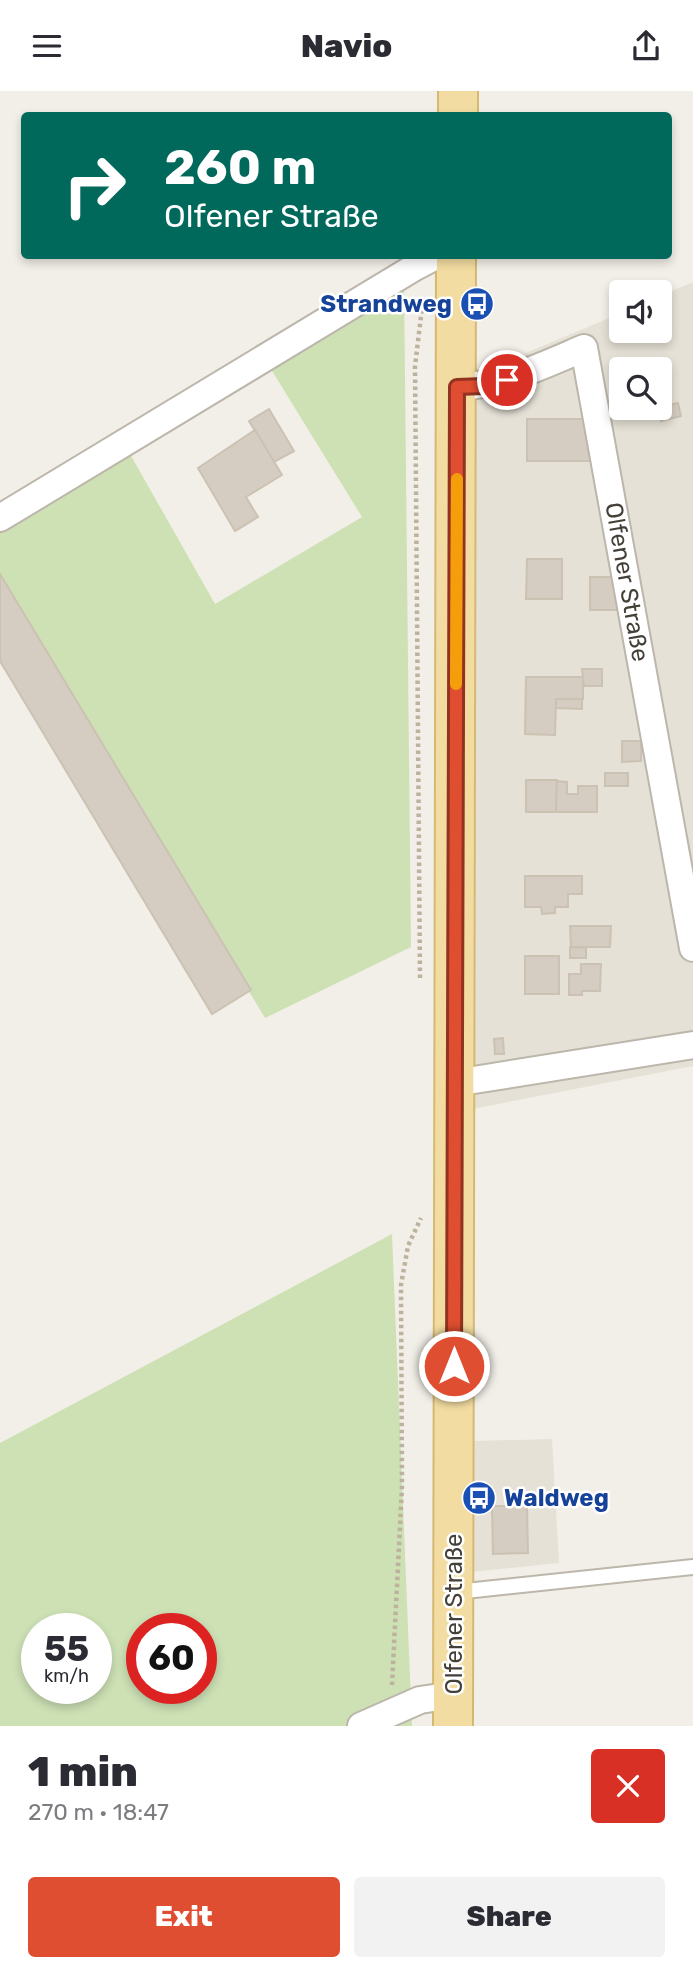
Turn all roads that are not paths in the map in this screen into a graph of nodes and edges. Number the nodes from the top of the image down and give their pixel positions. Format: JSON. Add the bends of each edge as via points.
{"nodes":[{"id":1,"x":458,"y":91,"type":"edge"},
{"id":2,"x":458,"y":112,"type":"edge"},
{"id":3,"x":438,"y":259,"type":"edge"},
{"id":4,"x":441,"y":259,"type":"edge"},
{"id":5,"x":457,"y":387,"type":"junction"},
{"id":6,"x":0,"y":517,"type":"edge"},
{"id":7,"x":693,"y":948,"type":"edge"},
{"id":8,"x":693,"y":1045,"type":"edge"},
{"id":9,"x":455,"y":1083,"type":"junction"},
{"id":10,"x":693,"y":1567,"type":"edge"},
{"id":11,"x":454,"y":1593,"type":"junction"},
{"id":12,"x":453,"y":1711,"type":"edge"},
{"id":13,"x":361,"y":1726,"type":"edge"}],
"edges":[{"from":1,"to":2,"type":"main road"},
{"from":3,"to":6,"type":"street"},
{"from":4,"to":5,"type":"main road","name":"Olfener Straße"},
{"from":5,"to":7,"type":"street","name":"Olfener Straße","via":[[507,380],[584,348]]},
{"from":5,"to":9,"type":"main road","name":"Olfener Straße"},
{"from":8,"to":9,"type":"street"},
{"from":9,"to":11,"type":"main road","name":"Olfener Straße"},
{"from":10,"to":11,"type":"lane"},
{"from":11,"to":12,"type":"main road","name":"Olfener Straße"},
{"from":12,"to":13,"type":"street","via":[[420,1700]]}]}
